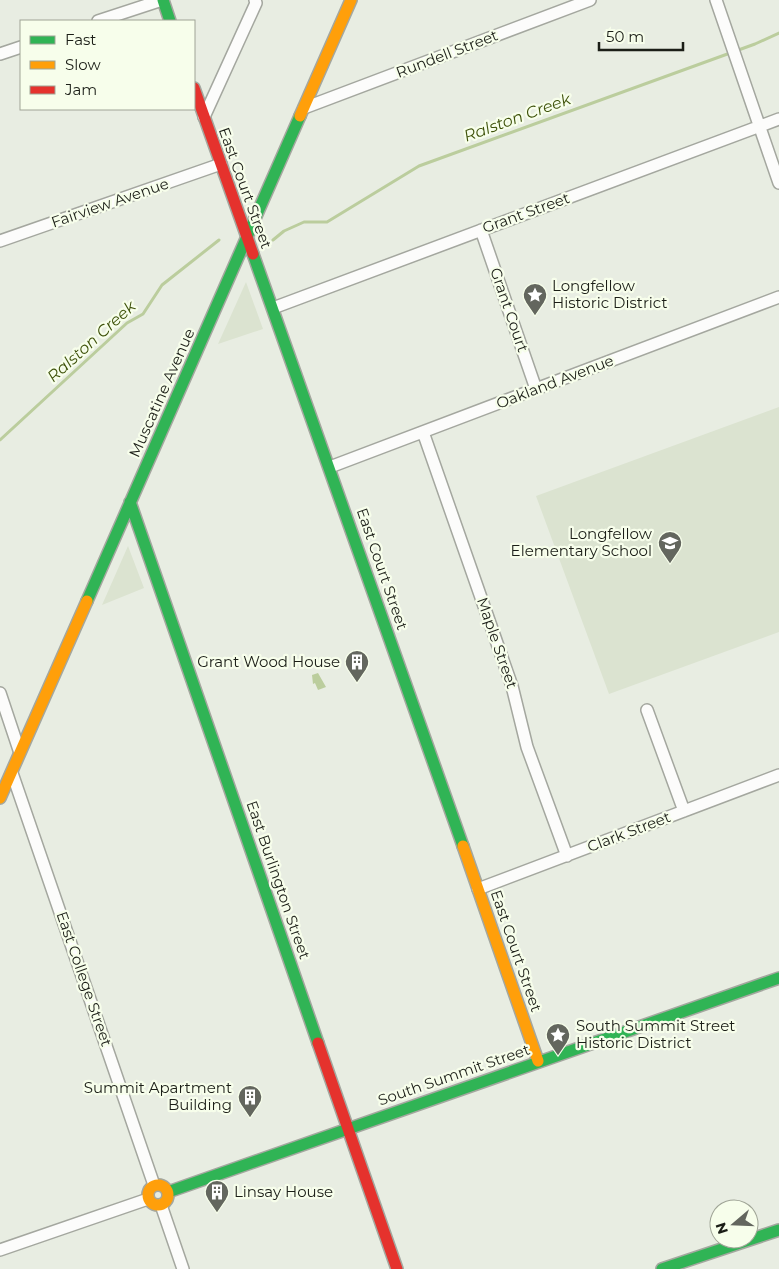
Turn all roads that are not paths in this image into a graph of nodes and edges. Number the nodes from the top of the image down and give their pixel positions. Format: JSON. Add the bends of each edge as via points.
{"nodes":[{"id":1,"x":162,"y":0,"type":"edge"},
{"id":2,"x":351,"y":0,"type":"edge"},
{"id":3,"x":590,"y":0,"type":"edge"},
{"id":4,"x":716,"y":0,"type":"edge"},
{"id":5,"x":256,"y":1,"type":"edge"},
{"id":6,"x":101,"y":20,"type":"edge"},
{"id":7,"x":170,"y":20,"type":"edge"},
{"id":8,"x":20,"y":47,"type":"edge"},
{"id":9,"x":0,"y":54,"type":"edge"},
{"id":10,"x":195,"y":91,"type":"edge"},
{"id":11,"x":304,"y":108,"type":"junction"},
{"id":12,"x":204,"y":117,"type":"junction"},
{"id":13,"x":779,"y":119,"type":"edge"},
{"id":14,"x":760,"y":126,"type":"junction"},
{"id":15,"x":221,"y":164,"type":"junction"},
{"id":16,"x":779,"y":183,"type":"edge"},
{"id":17,"x":481,"y":230,"type":"junction"},
{"id":18,"x":247,"y":236,"type":"junction"},
{"id":19,"x":0,"y":241,"type":"edge"},
{"id":20,"x":779,"y":297,"type":"edge"},
{"id":21,"x":273,"y":308,"type":"junction"},
{"id":22,"x":536,"y":389,"type":"junction"},
{"id":23,"x":423,"y":432,"type":"junction"},
{"id":24,"x":330,"y":467,"type":"junction"},
{"id":25,"x":130,"y":502,"type":"junction"},
{"id":26,"x":0,"y":693,"type":"edge"},
{"id":27,"x":647,"y":710,"type":"dead end"},
{"id":28,"x":20,"y":750,"type":"junction"},
{"id":29,"x":12,"y":773,"type":"junction"},
{"id":30,"x":779,"y":775,"type":"edge"},
{"id":31,"x":0,"y":798,"type":"edge"},
{"id":32,"x":684,"y":811,"type":"junction"},
{"id":33,"x":567,"y":856,"type":"junction"},
{"id":34,"x":478,"y":890,"type":"junction"},
{"id":35,"x":779,"y":978,"type":"edge"},
{"id":36,"x":538,"y":1061,"type":"junction"},
{"id":37,"x":348,"y":1127,"type":"junction"},
{"id":38,"x":154,"y":1185,"type":"junction"},
{"id":39,"x":168,"y":1192,"type":"junction"},
{"id":40,"x":148,"y":1199,"type":"junction"},
{"id":41,"x":161,"y":1205,"type":"junction"},
{"id":42,"x":779,"y":1230,"type":"edge"},
{"id":43,"x":0,"y":1250,"type":"edge"},
{"id":44,"x":183,"y":1269,"type":"edge"},
{"id":45,"x":398,"y":1269,"type":"edge"},
{"id":46,"x":662,"y":1269,"type":"edge"}],
"edges":[{"from":1,"to":6,"type":"street"},
{"from":1,"to":7,"type":"street"},
{"from":2,"to":11,"type":"street","name":"Muscatine Avenue"},
{"from":3,"to":11,"type":"street","name":"Rundell Street"},
{"from":4,"to":14,"type":"street"},
{"from":5,"to":12,"type":"street"},
{"from":8,"to":9,"type":"street"},
{"from":10,"to":12,"type":"street","name":"East Court Street"},
{"from":11,"to":18,"type":"street","name":"Muscatine Avenue"},
{"from":12,"to":15,"type":"street","name":"East Court Street"},
{"from":13,"to":14,"type":"street","name":"Grant Street"},
{"from":14,"to":16,"type":"street"},
{"from":14,"to":17,"type":"street","name":"Grant Street"},
{"from":15,"to":18,"type":"street","name":"East Court Street"},
{"from":15,"to":19,"type":"street","name":"Fairview Avenue"},
{"from":17,"to":21,"type":"street","name":"Grant Street"},
{"from":17,"to":22,"type":"street","name":"Grant Court"},
{"from":18,"to":21,"type":"street","name":"East Court Street"},
{"from":18,"to":25,"type":"street","name":"Muscatine Avenue"},
{"from":20,"to":22,"type":"street","name":"Oakland Avenue"},
{"from":21,"to":24,"type":"street","name":"East Court Street"},
{"from":22,"to":23,"type":"street","name":"Oakland Avenue"},
{"from":23,"to":24,"type":"street","name":"Oakland Avenue"},
{"from":23,"to":33,"type":"street","name":"Maple Street","via":[[512,686],[526,747]]},
{"from":24,"to":34,"type":"street","name":"East Court Street"},
{"from":25,"to":28,"type":"street","name":"Muscatine Avenue"},
{"from":25,"to":37,"type":"street","name":"East Burlington Street"},
{"from":26,"to":28,"type":"street"},
{"from":27,"to":32,"type":"street"},
{"from":28,"to":29,"type":"street","name":"Muscatine Avenue"},
{"from":29,"to":31,"type":"street","name":"Muscatine Avenue"},
{"from":29,"to":38,"type":"street","name":"East College Street"},
{"from":30,"to":32,"type":"street","name":"Clark Street"},
{"from":32,"to":33,"type":"street","name":"Clark Street"},
{"from":33,"to":34,"type":"street","name":"Clark Street"},
{"from":34,"to":36,"type":"street","name":"East Court Street"},
{"from":35,"to":36,"type":"street","name":"South Summit Street"},
{"from":36,"to":37,"type":"street","name":"South Summit Street"},
{"from":37,"to":39,"type":"street","name":"South Summit Street"},
{"from":37,"to":45,"type":"street","name":"East Burlington Street"},
{"from":38,"to":39,"type":"street","via":[[163,1186]]},
{"from":38,"to":40,"type":"street","via":[[148,1191]]},
{"from":39,"to":41,"type":"street"},
{"from":40,"to":41,"type":"street","via":[[154,1205]]},
{"from":40,"to":43,"type":"street"},
{"from":41,"to":44,"type":"street"},
{"from":42,"to":46,"type":"street"}]}
